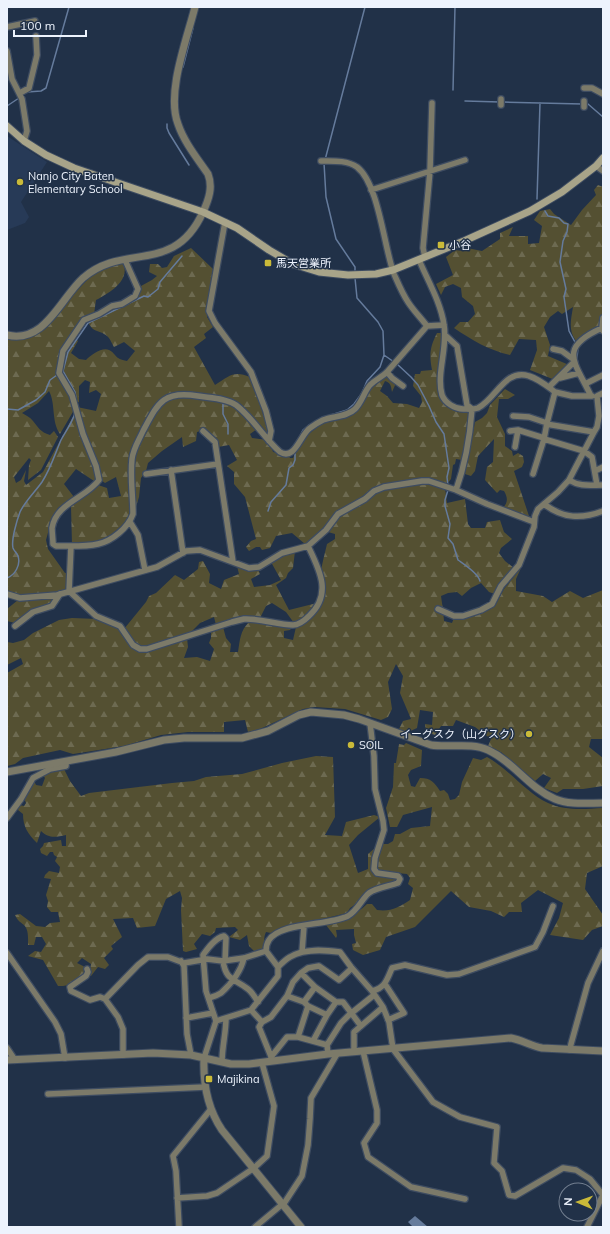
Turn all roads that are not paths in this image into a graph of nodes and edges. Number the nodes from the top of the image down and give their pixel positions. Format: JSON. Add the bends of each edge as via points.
{"nodes":[{"id":1,"x":195,"y":7,"type":"edge"},
{"id":2,"x":35,"y":21,"type":"dead end"},
{"id":3,"x":7,"y":27,"type":"edge"},
{"id":4,"x":36,"y":36,"type":"dead end"},
{"id":5,"x":7,"y":51,"type":"edge"},
{"id":6,"x":10,"y":78,"type":"edge"},
{"id":7,"x":584,"y":88,"type":"dead end"},
{"id":8,"x":20,"y":93,"type":"junction"},
{"id":9,"x":603,"y":94,"type":"edge"},
{"id":10,"x":432,"y":103,"type":"dead end"},
{"id":11,"x":7,"y":126,"type":"edge"},
{"id":12,"x":24,"y":141,"type":"junction"},
{"id":13,"x":603,"y":158,"type":"edge"},
{"id":14,"x":465,"y":160,"type":"dead end"},
{"id":15,"x":324,"y":161,"type":"dead end"},
{"id":16,"x":596,"y":166,"type":"junction"},
{"id":17,"x":603,"y":171,"type":"edge"},
{"id":18,"x":430,"y":172,"type":"junction"},
{"id":19,"x":371,"y":190,"type":"junction"},
{"id":20,"x":203,"y":212,"type":"junction"},
{"id":21,"x":225,"y":222,"type":"junction"},
{"id":22,"x":422,"y":259,"type":"junction"},
{"id":23,"x":125,"y":260,"type":"junction"},
{"id":24,"x":393,"y":270,"type":"junction"},
{"id":25,"x":603,"y":318,"type":"edge"},
{"id":26,"x":427,"y":326,"type":"junction"},
{"id":27,"x":444,"y":326,"type":"junction"},
{"id":28,"x":602,"y":330,"type":"edge"},
{"id":29,"x":7,"y":335,"type":"edge"},
{"id":30,"x":445,"y":336,"type":"junction"},
{"id":31,"x":553,"y":349,"type":"dead end"},
{"id":32,"x":574,"y":361,"type":"junction"},
{"id":33,"x":387,"y":372,"type":"junction"},
{"id":34,"x":579,"y":373,"type":"junction"},
{"id":35,"x":603,"y":375,"type":"edge"},
{"id":36,"x":558,"y":379,"type":"junction"},
{"id":37,"x":587,"y":383,"type":"junction"},
{"id":38,"x":403,"y":386,"type":"dead end"},
{"id":39,"x":549,"y":387,"type":"junction"},
{"id":40,"x":555,"y":392,"type":"junction"},
{"id":41,"x":603,"y":393,"type":"edge"},
{"id":42,"x":594,"y":396,"type":"junction"},
{"id":43,"x":472,"y":409,"type":"junction"},
{"id":44,"x":514,"y":416,"type":"dead end"},
{"id":45,"x":546,"y":424,"type":"junction"},
{"id":46,"x":518,"y":430,"type":"junction"},
{"id":47,"x":203,"y":431,"type":"dead end"},
{"id":48,"x":510,"y":431,"type":"dead end"},
{"id":49,"x":594,"y":432,"type":"junction"},
{"id":50,"x":544,"y":439,"type":"junction"},
{"id":51,"x":269,"y":441,"type":"junction"},
{"id":52,"x":515,"y":447,"type":"dead end"},
{"id":53,"x":584,"y":451,"type":"junction"},
{"id":54,"x":218,"y":464,"type":"junction"},
{"id":55,"x":603,"y":467,"type":"edge"},
{"id":56,"x":171,"y":470,"type":"junction"},
{"id":57,"x":595,"y":471,"type":"junction"},
{"id":58,"x":146,"y":474,"type":"dead end"},
{"id":59,"x":533,"y":474,"type":"dead end"},
{"id":60,"x":569,"y":480,"type":"junction"},
{"id":61,"x":600,"y":485,"type":"edge"},
{"id":62,"x":454,"y":489,"type":"junction"},
{"id":63,"x":544,"y":504,"type":"junction"},
{"id":64,"x":603,"y":511,"type":"edge"},
{"id":65,"x":130,"y":522,"type":"junction"},
{"id":66,"x":534,"y":522,"type":"junction"},
{"id":67,"x":72,"y":546,"type":"junction"},
{"id":68,"x":308,"y":546,"type":"junction"},
{"id":69,"x":183,"y":553,"type":"junction"},
{"id":70,"x":232,"y":562,"type":"junction"},
{"id":71,"x":145,"y":570,"type":"junction"},
{"id":72,"x":68,"y":591,"type":"junction"},
{"id":73,"x":7,"y":594,"type":"edge"},
{"id":74,"x":60,"y":594,"type":"junction"},
{"id":75,"x":438,"y":610,"type":"dead end"},
{"id":76,"x":15,"y":626,"type":"dead end"},
{"id":77,"x":370,"y":723,"type":"junction"},
{"id":78,"x":66,"y":761,"type":"junction"},
{"id":79,"x":7,"y":772,"type":"edge"},
{"id":80,"x":603,"y":803,"type":"edge"},
{"id":81,"x":7,"y":818,"type":"edge"},
{"id":82,"x":553,"y":906,"type":"dead end"},
{"id":83,"x":304,"y":926,"type":"junction"},
{"id":84,"x":266,"y":951,"type":"junction"},
{"id":85,"x":603,"y":951,"type":"edge"},
{"id":86,"x":302,"y":952,"type":"junction"},
{"id":87,"x":7,"y":953,"type":"edge"},
{"id":88,"x":244,"y":958,"type":"junction"},
{"id":89,"x":9,"y":960,"type":"edge"},
{"id":90,"x":204,"y":960,"type":"junction"},
{"id":91,"x":224,"y":961,"type":"junction"},
{"id":92,"x":181,"y":962,"type":"junction"},
{"id":93,"x":278,"y":966,"type":"junction"},
{"id":94,"x":352,"y":968,"type":"junction"},
{"id":95,"x":87,"y":969,"type":"dead end"},
{"id":96,"x":301,"y":974,"type":"junction"},
{"id":97,"x":233,"y":980,"type":"junction"},
{"id":98,"x":385,"y":984,"type":"junction"},
{"id":99,"x":315,"y":987,"type":"junction"},
{"id":100,"x":373,"y":993,"type":"junction"},
{"id":101,"x":287,"y":996,"type":"junction"},
{"id":102,"x":209,"y":998,"type":"junction"},
{"id":103,"x":105,"y":999,"type":"junction"},
{"id":104,"x":258,"y":1002,"type":"junction"},
{"id":105,"x":336,"y":1002,"type":"junction"},
{"id":106,"x":306,"y":1004,"type":"junction"},
{"id":107,"x":383,"y":1007,"type":"junction"},
{"id":108,"x":251,"y":1010,"type":"junction"},
{"id":109,"x":352,"y":1012,"type":"junction"},
{"id":110,"x":214,"y":1013,"type":"junction"},
{"id":111,"x":327,"y":1015,"type":"junction"},
{"id":112,"x":186,"y":1018,"type":"junction"},
{"id":113,"x":226,"y":1018,"type":"junction"},
{"id":114,"x":388,"y":1020,"type":"junction"},
{"id":115,"x":216,"y":1021,"type":"junction"},
{"id":116,"x":262,"y":1022,"type":"junction"},
{"id":117,"x":361,"y":1026,"type":"junction"},
{"id":118,"x":298,"y":1037,"type":"junction"},
{"id":119,"x":313,"y":1041,"type":"junction"},
{"id":120,"x":327,"y":1045,"type":"junction"},
{"id":121,"x":7,"y":1048,"type":"edge"},
{"id":122,"x":393,"y":1049,"type":"junction"},
{"id":123,"x":570,"y":1050,"type":"junction"},
{"id":124,"x":363,"y":1051,"type":"junction"},
{"id":125,"x":603,"y":1051,"type":"edge"},
{"id":126,"x":354,"y":1052,"type":"junction"},
{"id":127,"x":328,"y":1054,"type":"junction"},
{"id":128,"x":337,"y":1054,"type":"junction"},
{"id":129,"x":123,"y":1055,"type":"junction"},
{"id":130,"x":191,"y":1055,"type":"junction"},
{"id":131,"x":65,"y":1058,"type":"junction"},
{"id":132,"x":204,"y":1058,"type":"junction"},
{"id":133,"x":272,"y":1059,"type":"junction"},
{"id":134,"x":7,"y":1060,"type":"edge"},
{"id":135,"x":15,"y":1060,"type":"junction"},
{"id":136,"x":222,"y":1062,"type":"junction"},
{"id":137,"x":262,"y":1063,"type":"junction"},
{"id":138,"x":206,"y":1087,"type":"junction"},
{"id":139,"x":48,"y":1094,"type":"dead end"},
{"id":140,"x":211,"y":1109,"type":"junction"},
{"id":141,"x":254,"y":1168,"type":"junction"},
{"id":142,"x":177,"y":1198,"type":"junction"},
{"id":143,"x":465,"y":1199,"type":"dead end"},
{"id":144,"x":282,"y":1204,"type":"junction"},
{"id":145,"x":179,"y":1227,"type":"edge"},
{"id":146,"x":254,"y":1227,"type":"edge"},
{"id":147,"x":301,"y":1227,"type":"edge"},
{"id":148,"x":587,"y":1227,"type":"edge"}],
"edges":[{"from":1,"to":20,"type":"street","via":[[174,91],[177,123],[211,181],[209,199]]},
{"from":2,"to":3,"type":"street"},
{"from":4,"to":8,"type":"street","via":[[37,55],[29,88]]},
{"from":5,"to":6,"type":"street"},
{"from":6,"to":8,"type":"street"},
{"from":7,"to":9,"type":"street","via":[[592,88]]},
{"from":8,"to":12,"type":"street","via":[[27,131]]},
{"from":10,"to":18,"type":"street"},
{"from":11,"to":12,"type":"main road"},
{"from":12,"to":20,"type":"main road","via":[[74,168]]},
{"from":13,"to":16,"type":"main road"},
{"from":14,"to":18,"type":"street"},
{"from":15,"to":19,"type":"street","via":[[343,162],[356,167],[362,172]]},
{"from":16,"to":17,"type":"street"},
{"from":16,"to":22,"type":"main road","via":[[562,192],[530,211]]},
{"from":18,"to":19,"type":"street"},
{"from":18,"to":22,"type":"street"},
{"from":19,"to":24,"type":"street"},
{"from":20,"to":21,"type":"main road"},
{"from":20,"to":23,"type":"street","via":[[192,232],[180,243],[162,252]]},
{"from":21,"to":24,"type":"main road","via":[[293,264],[319,272],[355,275]]},
{"from":21,"to":51,"type":"street","via":[[209,311],[251,372],[266,411],[271,431]]},
{"from":22,"to":24,"type":"main road"},
{"from":22,"to":27,"type":"street"},
{"from":23,"to":29,"type":"street","via":[[108,264],[84,278],[40,329],[22,336]]},
{"from":23,"to":67,"type":"street","via":[[137,285],[135,296],[86,318],[63,351],[60,367],[59,373],[72,395],[83,434],[96,466],[98,480],[91,490],[64,507],[54,520],[53,544]]},
{"from":24,"to":26,"type":"street","via":[[407,301]]},
{"from":25,"to":28,"type":"street"},
{"from":26,"to":27,"type":"street"},
{"from":26,"to":33,"type":"street"},
{"from":27,"to":30,"type":"street"},
{"from":28,"to":32,"type":"street","via":[[577,343],[573,351]]},
{"from":30,"to":43,"type":"street","via":[[457,346],[468,405]]},
{"from":30,"to":43,"type":"street","via":[[440,386],[443,397],[459,409]]},
{"from":31,"to":32,"type":"street","via":[[562,351]]},
{"from":32,"to":34,"type":"street"},
{"from":32,"to":36,"type":"street"},
{"from":33,"to":38,"type":"street"},
{"from":33,"to":51,"type":"street","via":[[370,385],[354,410],[313,426],[303,435],[292,452],[283,454]]},
{"from":34,"to":36,"type":"street"},
{"from":34,"to":37,"type":"street"},
{"from":35,"to":37,"type":"street"},
{"from":36,"to":39,"type":"street"},
{"from":37,"to":42,"type":"street"},
{"from":39,"to":40,"type":"street"},
{"from":39,"to":43,"type":"street","via":[[536,378],[517,375],[505,381],[483,404]]},
{"from":40,"to":42,"type":"street","via":[[572,396]]},
{"from":40,"to":45,"type":"street"},
{"from":41,"to":42,"type":"street"},
{"from":42,"to":49,"type":"street","via":[[599,416]]},
{"from":43,"to":62,"type":"street","via":[[461,475]]},
{"from":44,"to":45,"type":"street","via":[[529,417]]},
{"from":45,"to":49,"type":"street"},
{"from":45,"to":50,"type":"street"},
{"from":46,"to":48,"type":"street"},
{"from":46,"to":50,"type":"street"},
{"from":46,"to":52,"type":"street"},
{"from":47,"to":54,"type":"street","via":[[215,442]]},
{"from":49,"to":53,"type":"street"},
{"from":50,"to":53,"type":"street"},
{"from":50,"to":59,"type":"street"},
{"from":51,"to":65,"type":"street","via":[[243,412],[229,401],[186,394],[166,398],[153,412],[134,449],[133,514]]},
{"from":53,"to":57,"type":"street","via":[[592,457]]},
{"from":53,"to":60,"type":"street"},
{"from":54,"to":56,"type":"street"},
{"from":54,"to":70,"type":"street"},
{"from":55,"to":57,"type":"street"},
{"from":56,"to":58,"type":"street"},
{"from":56,"to":69,"type":"street"},
{"from":57,"to":61,"type":"street"},
{"from":60,"to":61,"type":"street","via":[[583,486]]},
{"from":60,"to":63,"type":"street"},
{"from":62,"to":66,"type":"street"},
{"from":62,"to":68,"type":"street","via":[[429,481],[384,487],[338,514],[326,530]]},
{"from":63,"to":64,"type":"street","via":[[573,517],[585,517]]},
{"from":63,"to":66,"type":"street","via":[[534,516]]},
{"from":65,"to":67,"type":"street","via":[[119,533],[98,544]]},
{"from":65,"to":71,"type":"street","via":[[138,534]]},
{"from":66,"to":75,"type":"street","via":[[519,565],[501,586],[492,604],[462,616]]},
{"from":67,"to":72,"type":"street"},
{"from":68,"to":70,"type":"street","via":[[282,553],[259,567],[249,568]]},
{"from":68,"to":72,"type":"street","via":[[321,575],[322,586],[320,599],[314,611],[296,625],[245,619],[140,649],[133,645],[120,626],[96,616]]},
{"from":69,"to":70,"type":"street","via":[[193,549],[200,550]]},
{"from":69,"to":71,"type":"street","via":[[157,567]]},
{"from":71,"to":72,"type":"street"},
{"from":72,"to":74,"type":"street"},
{"from":73,"to":74,"type":"street","via":[[20,598]]},
{"from":74,"to":76,"type":"street","via":[[52,606],[33,612]]},
{"from":77,"to":78,"type":"street","via":[[344,715],[311,712],[298,715],[268,731],[242,738],[169,739]]},
{"from":77,"to":80,"type":"street","via":[[431,745],[472,746],[487,750],[511,766],[540,791],[555,799],[565,802]]},
{"from":77,"to":83,"type":"street","via":[[375,789],[384,830],[374,870],[377,873],[398,876],[400,879],[398,884],[370,893],[347,916]]},
{"from":78,"to":79,"type":"street"},
{"from":78,"to":81,"type":"street","via":[[66,766],[50,769],[33,778]]},
{"from":82,"to":98,"type":"street","via":[[535,947],[459,974],[447,975],[404,965],[392,968]]},
{"from":83,"to":84,"type":"street","via":[[287,928],[273,936],[267,943]]},
{"from":83,"to":86,"type":"street"},
{"from":84,"to":88,"type":"street"},
{"from":84,"to":93,"type":"street"},
{"from":85,"to":123,"type":"street","via":[[588,983]]},
{"from":86,"to":93,"type":"street","via":[[291,956]]},
{"from":86,"to":94,"type":"street","via":[[340,952]]},
{"from":87,"to":89,"type":"street"},
{"from":88,"to":91,"type":"street"},
{"from":88,"to":97,"type":"street"},
{"from":89,"to":131,"type":"street","via":[[55,1022],[61,1034]]},
{"from":90,"to":91,"type":"street"},
{"from":90,"to":91,"type":"street","via":[[206,950],[224,936]]},
{"from":90,"to":92,"type":"street"},
{"from":90,"to":102,"type":"street","via":[[206,991]]},
{"from":91,"to":97,"type":"street","via":[[224,971]]},
{"from":92,"to":103,"type":"street","via":[[168,957],[148,957]]},
{"from":92,"to":112,"type":"street","via":[[184,966]]},
{"from":93,"to":104,"type":"street","via":[[278,976]]},
{"from":94,"to":96,"type":"street","via":[[339,980],[319,966],[308,968]]},
{"from":94,"to":100,"type":"street"},
{"from":95,"to":103,"type":"street","via":[[86,976],[70,987],[71,991],[90,1000],[100,997]]},
{"from":96,"to":99,"type":"street"},
{"from":96,"to":101,"type":"street","via":[[293,982]]},
{"from":97,"to":102,"type":"street","via":[[220,993]]},
{"from":97,"to":104,"type":"street","via":[[249,990]]},
{"from":98,"to":100,"type":"street"},
{"from":98,"to":114,"type":"street","via":[[404,1013]]},
{"from":99,"to":105,"type":"street"},
{"from":99,"to":106,"type":"street"},
{"from":100,"to":107,"type":"street"},
{"from":100,"to":109,"type":"street"},
{"from":101,"to":106,"type":"street"},
{"from":101,"to":116,"type":"street","via":[[271,1017]]},
{"from":102,"to":110,"type":"street"},
{"from":103,"to":129,"type":"street","via":[[123,1029]]},
{"from":104,"to":108,"type":"street"},
{"from":105,"to":109,"type":"street","via":[[343,1002]]},
{"from":105,"to":111,"type":"street"},
{"from":106,"to":111,"type":"street"},
{"from":106,"to":118,"type":"street"},
{"from":107,"to":114,"type":"street"},
{"from":107,"to":117,"type":"street"},
{"from":108,"to":113,"type":"street"},
{"from":108,"to":116,"type":"street"},
{"from":109,"to":117,"type":"street"},
{"from":109,"to":120,"type":"street","via":[[341,1023]]},
{"from":110,"to":112,"type":"street"},
{"from":110,"to":115,"type":"street"},
{"from":111,"to":119,"type":"street"},
{"from":112,"to":130,"type":"street"},
{"from":113,"to":115,"type":"street"},
{"from":113,"to":136,"type":"street"},
{"from":114,"to":122,"type":"street"},
{"from":115,"to":132,"type":"street"},
{"from":116,"to":133,"type":"street","via":[[259,1027]]},
{"from":117,"to":126,"type":"street","via":[[354,1032]]},
{"from":118,"to":119,"type":"street"},
{"from":118,"to":133,"type":"street","via":[[287,1037]]},
{"from":119,"to":120,"type":"street"},
{"from":120,"to":127,"type":"street"},
{"from":121,"to":135,"type":"street"},
{"from":122,"to":123,"type":"street","via":[[511,1038],[533,1046]]},
{"from":122,"to":124,"type":"street"},
{"from":122,"to":148,"type":"street","via":[[433,1102],[460,1117],[497,1127],[494,1163],[502,1171],[509,1195],[515,1196],[563,1168],[576,1170],[590,1179],[603,1195]]},
{"from":123,"to":125,"type":"street"},
{"from":124,"to":126,"type":"street"},
{"from":124,"to":143,"type":"street","via":[[377,1110],[376,1123],[364,1143],[368,1157],[412,1187]]},
{"from":126,"to":128,"type":"street"},
{"from":127,"to":128,"type":"street"},
{"from":127,"to":133,"type":"street"},
{"from":128,"to":144,"type":"street","via":[[311,1098],[302,1176]]},
{"from":129,"to":130,"type":"street"},
{"from":129,"to":131,"type":"street"},
{"from":130,"to":132,"type":"street"},
{"from":131,"to":135,"type":"street"},
{"from":132,"to":136,"type":"street"},
{"from":132,"to":138,"type":"street"},
{"from":133,"to":137,"type":"street"},
{"from":134,"to":135,"type":"street"},
{"from":136,"to":137,"type":"street"},
{"from":137,"to":141,"type":"street","via":[[274,1106],[267,1156]]},
{"from":138,"to":139,"type":"street"},
{"from":138,"to":140,"type":"street"},
{"from":140,"to":141,"type":"street","via":[[222,1130]]},
{"from":140,"to":142,"type":"street","via":[[173,1156]]},
{"from":141,"to":142,"type":"street","via":[[217,1193]]},
{"from":141,"to":144,"type":"street"},
{"from":142,"to":145,"type":"street"},
{"from":144,"to":146,"type":"street"},
{"from":144,"to":147,"type":"street"}]}
